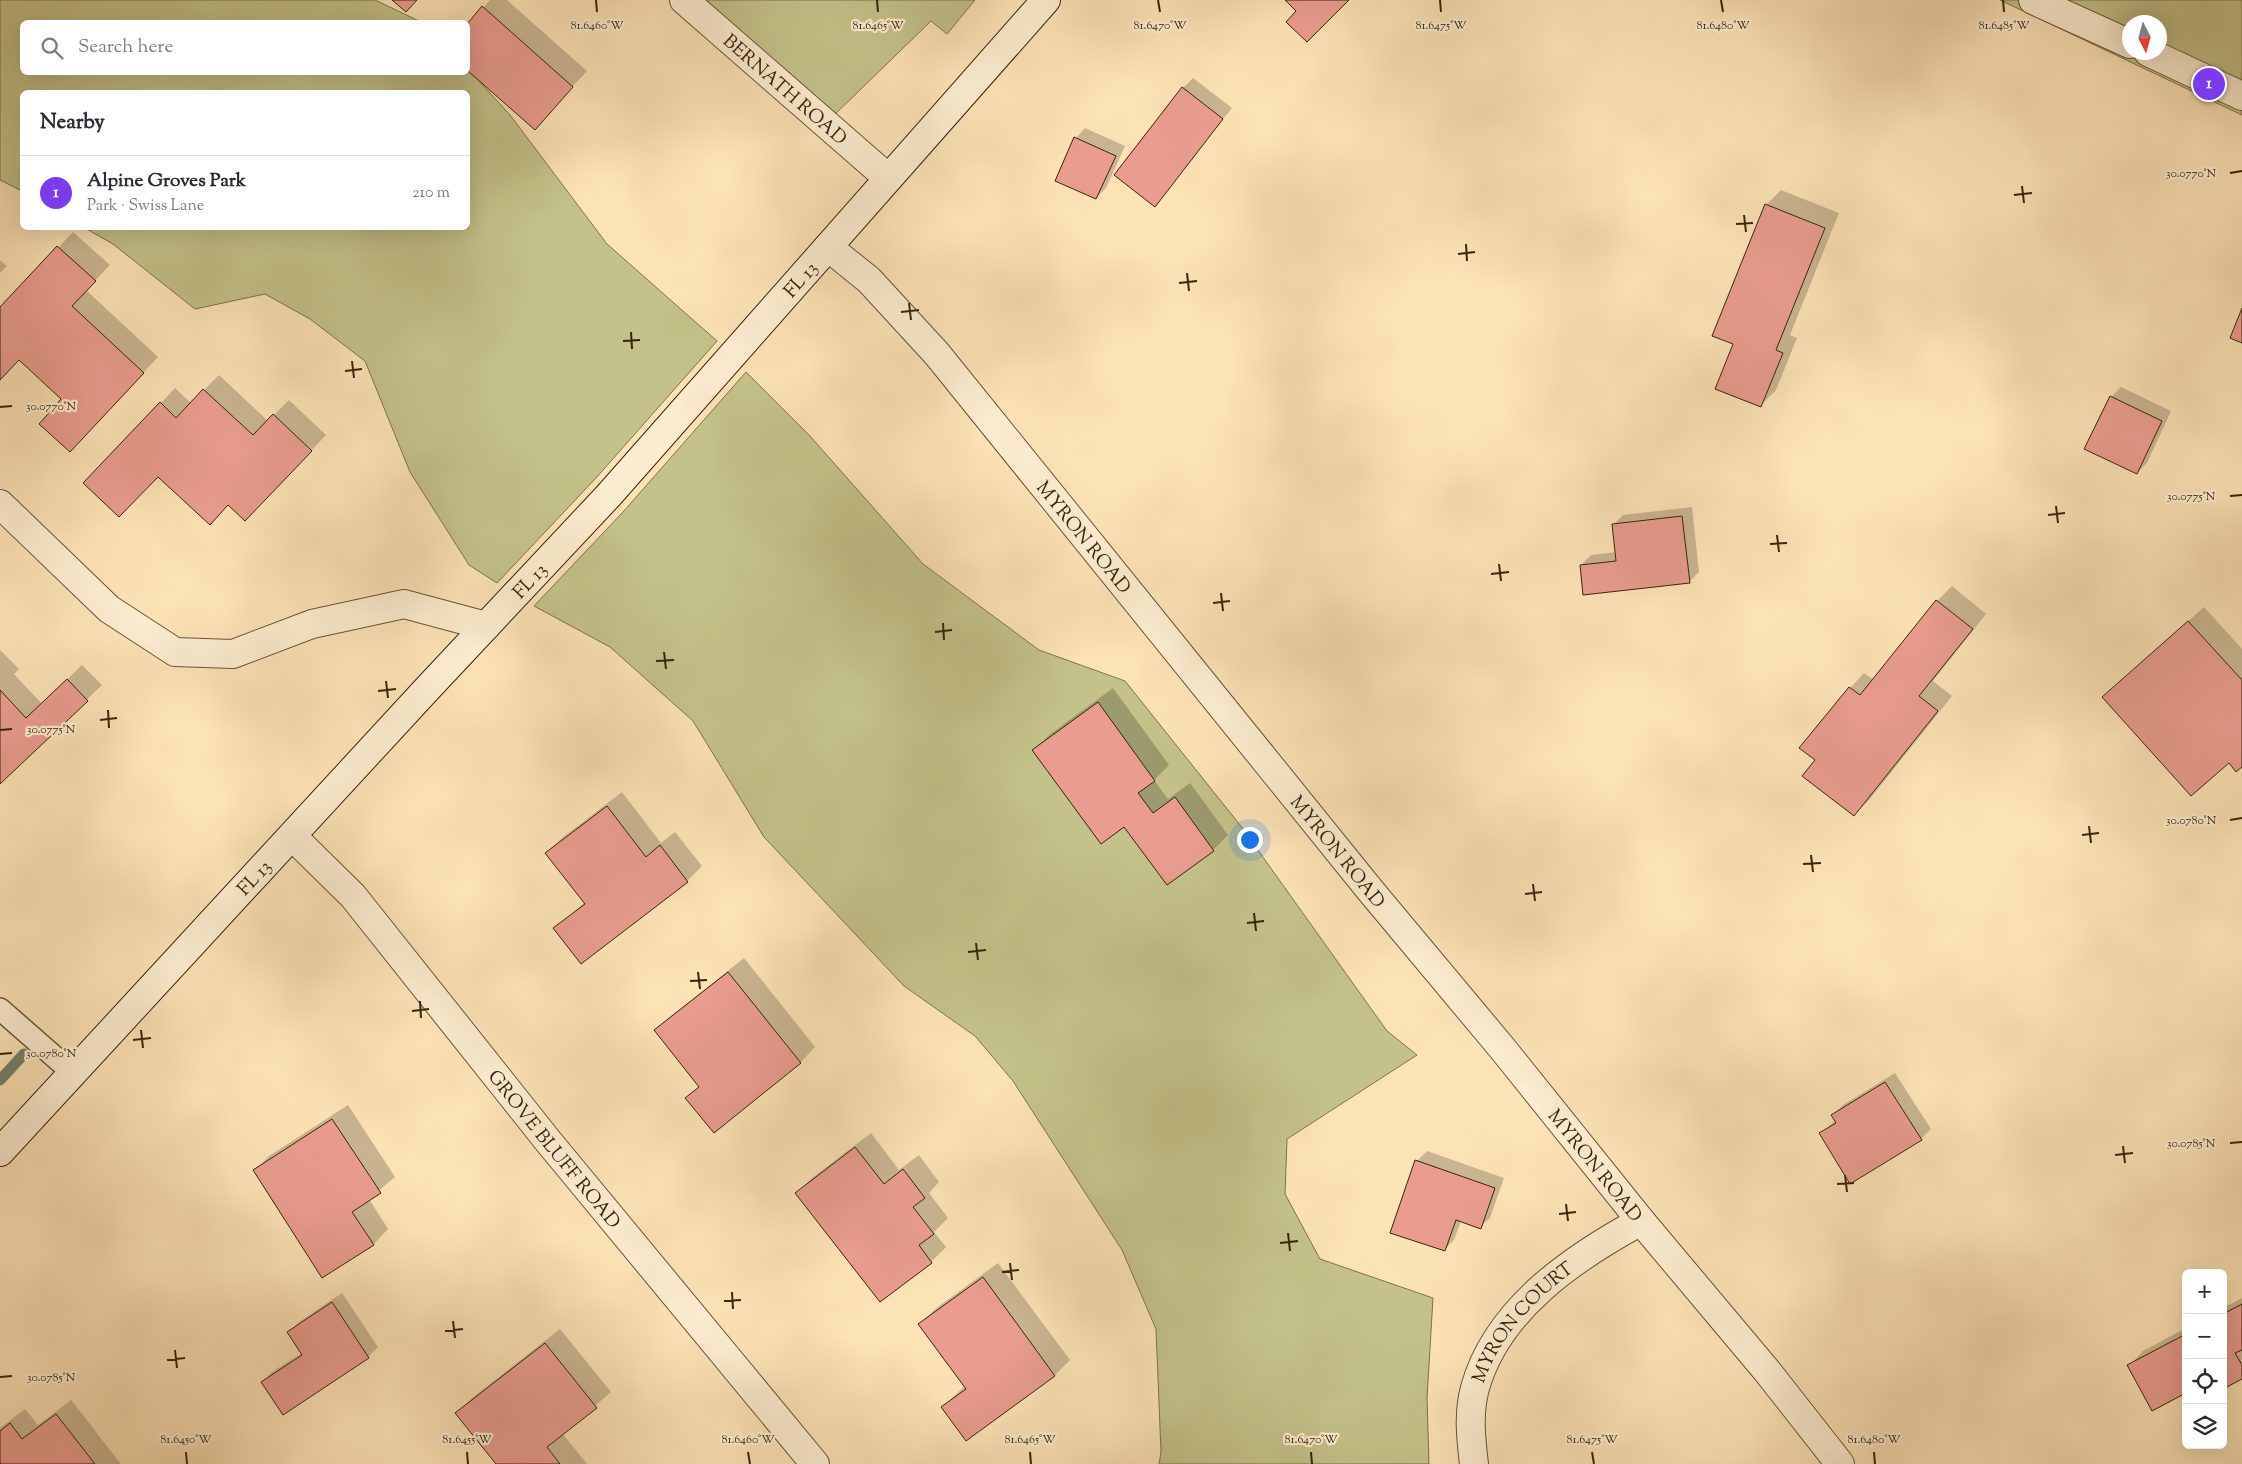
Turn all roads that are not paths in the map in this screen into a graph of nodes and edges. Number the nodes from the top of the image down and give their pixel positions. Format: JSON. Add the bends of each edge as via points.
{"nodes":[{"id":1,"x":684,"y":0,"type":"edge"},
{"id":2,"x":1046,"y":0,"type":"edge"},
{"id":3,"x":2033,"y":0,"type":"edge"},
{"id":4,"x":2122,"y":40,"type":"edge"},
{"id":5,"x":2165,"y":60,"type":"edge"},
{"id":6,"x":2242,"y":96,"type":"edge"},
{"id":7,"x":888,"y":178,"type":"junction"},
{"id":8,"x":828,"y":247,"type":"junction"},
{"id":9,"x":0,"y":504,"type":"edge"},
{"id":10,"x":486,"y":626,"type":"junction"},
{"id":11,"x":292,"y":836,"type":"junction"},
{"id":12,"x":0,"y":1009,"type":"edge"},
{"id":13,"x":73,"y":1074,"type":"junction"},
{"id":14,"x":0,"y":1152,"type":"edge"},
{"id":15,"x":1641,"y":1221,"type":"junction"},
{"id":16,"x":815,"y":1464,"type":"edge"},
{"id":17,"x":1474,"y":1464,"type":"edge"},
{"id":18,"x":1840,"y":1464,"type":"edge"}],
"edges":[{"from":1,"to":7,"type":"street","name":"BERNATH ROAD"},
{"from":2,"to":7,"type":"street","name":"FL 13"},
{"from":3,"to":4,"type":"street"},
{"from":5,"to":6,"type":"street"},
{"from":7,"to":8,"type":"street","name":"FL 13"},
{"from":8,"to":10,"type":"street","name":"FL 13","via":[[610,495]]},
{"from":8,"to":15,"type":"street","name":"MYRON ROAD","via":[[869,280],[937,354]]},
{"from":9,"to":10,"type":"street","via":[[109,609],[175,652],[233,654],[312,624],[404,604]]},
{"from":10,"to":11,"type":"street","name":"FL 13"},
{"from":11,"to":13,"type":"street","name":"FL 13"},
{"from":11,"to":16,"type":"street","name":"GROVE BLUFF ROAD","via":[[353,896],[548,1141]]},
{"from":12,"to":13,"type":"lane"},
{"from":13,"to":14,"type":"street","name":"FL 13"},
{"from":15,"to":17,"type":"street","name":"MYRON COURT","via":[[1599,1244],[1548,1282],[1514,1317],[1489,1350],[1474,1389],[1470,1429]]},
{"from":15,"to":18,"type":"street","name":"MYRON ROAD"}]}
